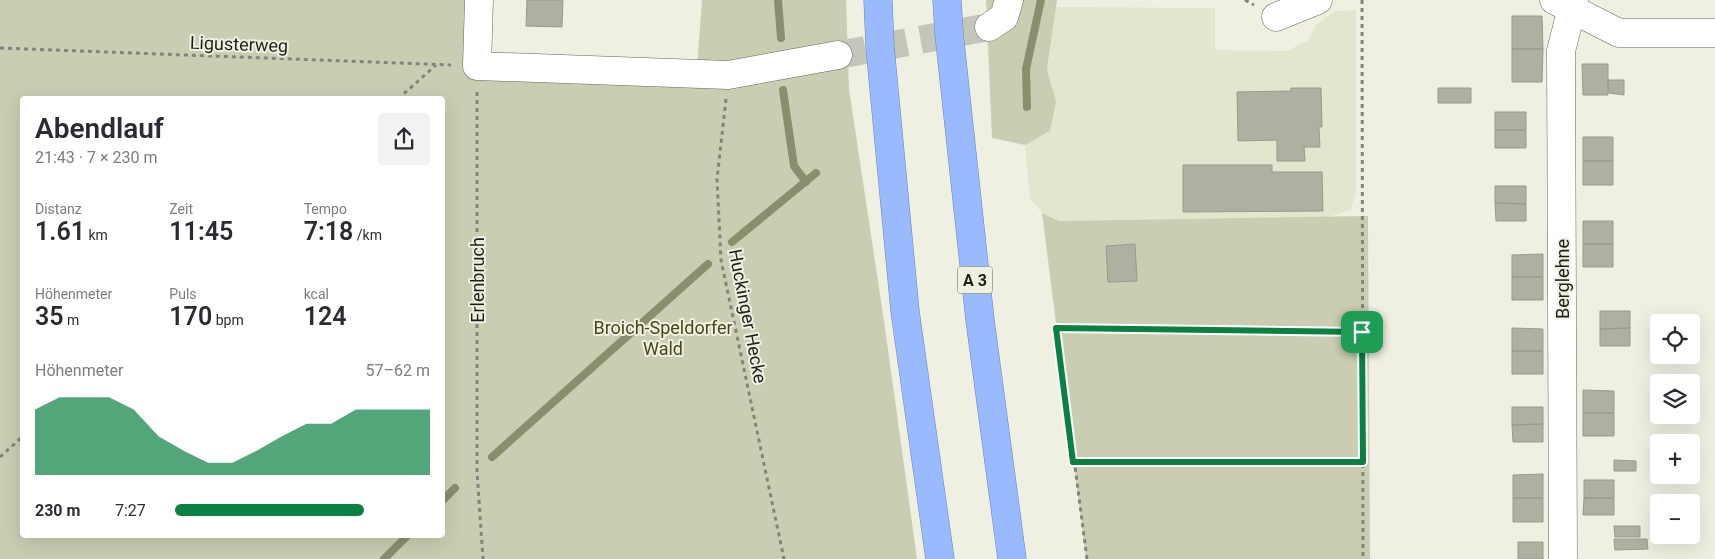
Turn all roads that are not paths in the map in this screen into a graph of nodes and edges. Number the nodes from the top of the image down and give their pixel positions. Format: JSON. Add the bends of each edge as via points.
{"nodes":[{"id":1,"x":479,"y":0,"type":"edge"},
{"id":2,"x":878,"y":0,"type":"edge"},
{"id":3,"x":947,"y":0,"type":"edge"},
{"id":4,"x":1009,"y":0,"type":"edge"},
{"id":5,"x":1318,"y":0,"type":"edge"},
{"id":6,"x":1567,"y":3,"type":"edge"},
{"id":7,"x":1276,"y":17,"type":"dead end"},
{"id":8,"x":989,"y":27,"type":"tunnel mouth"},
{"id":9,"x":1715,"y":33,"type":"edge"},
{"id":10,"x":838,"y":55,"type":"tunnel mouth"},
{"id":11,"x":940,"y":559,"type":"edge"},
{"id":12,"x":1012,"y":559,"type":"edge"},
{"id":13,"x":1563,"y":559,"type":"edge"}],
"edges":[{"from":1,"to":10,"type":"street","via":[[476,66],[728,75]]},
{"from":2,"to":11,"type":"highway","via":[[905,311]]},
{"from":3,"to":12,"type":"highway","number":"A 3","via":[[980,320]]},
{"from":4,"to":8,"type":"street","via":[[1004,17]]},
{"from":5,"to":7,"type":"street"},
{"from":6,"to":9,"type":"street","via":[[1619,33]]},
{"from":6,"to":13,"type":"street","name":"Berglehne","via":[[1561,51]]}]}
